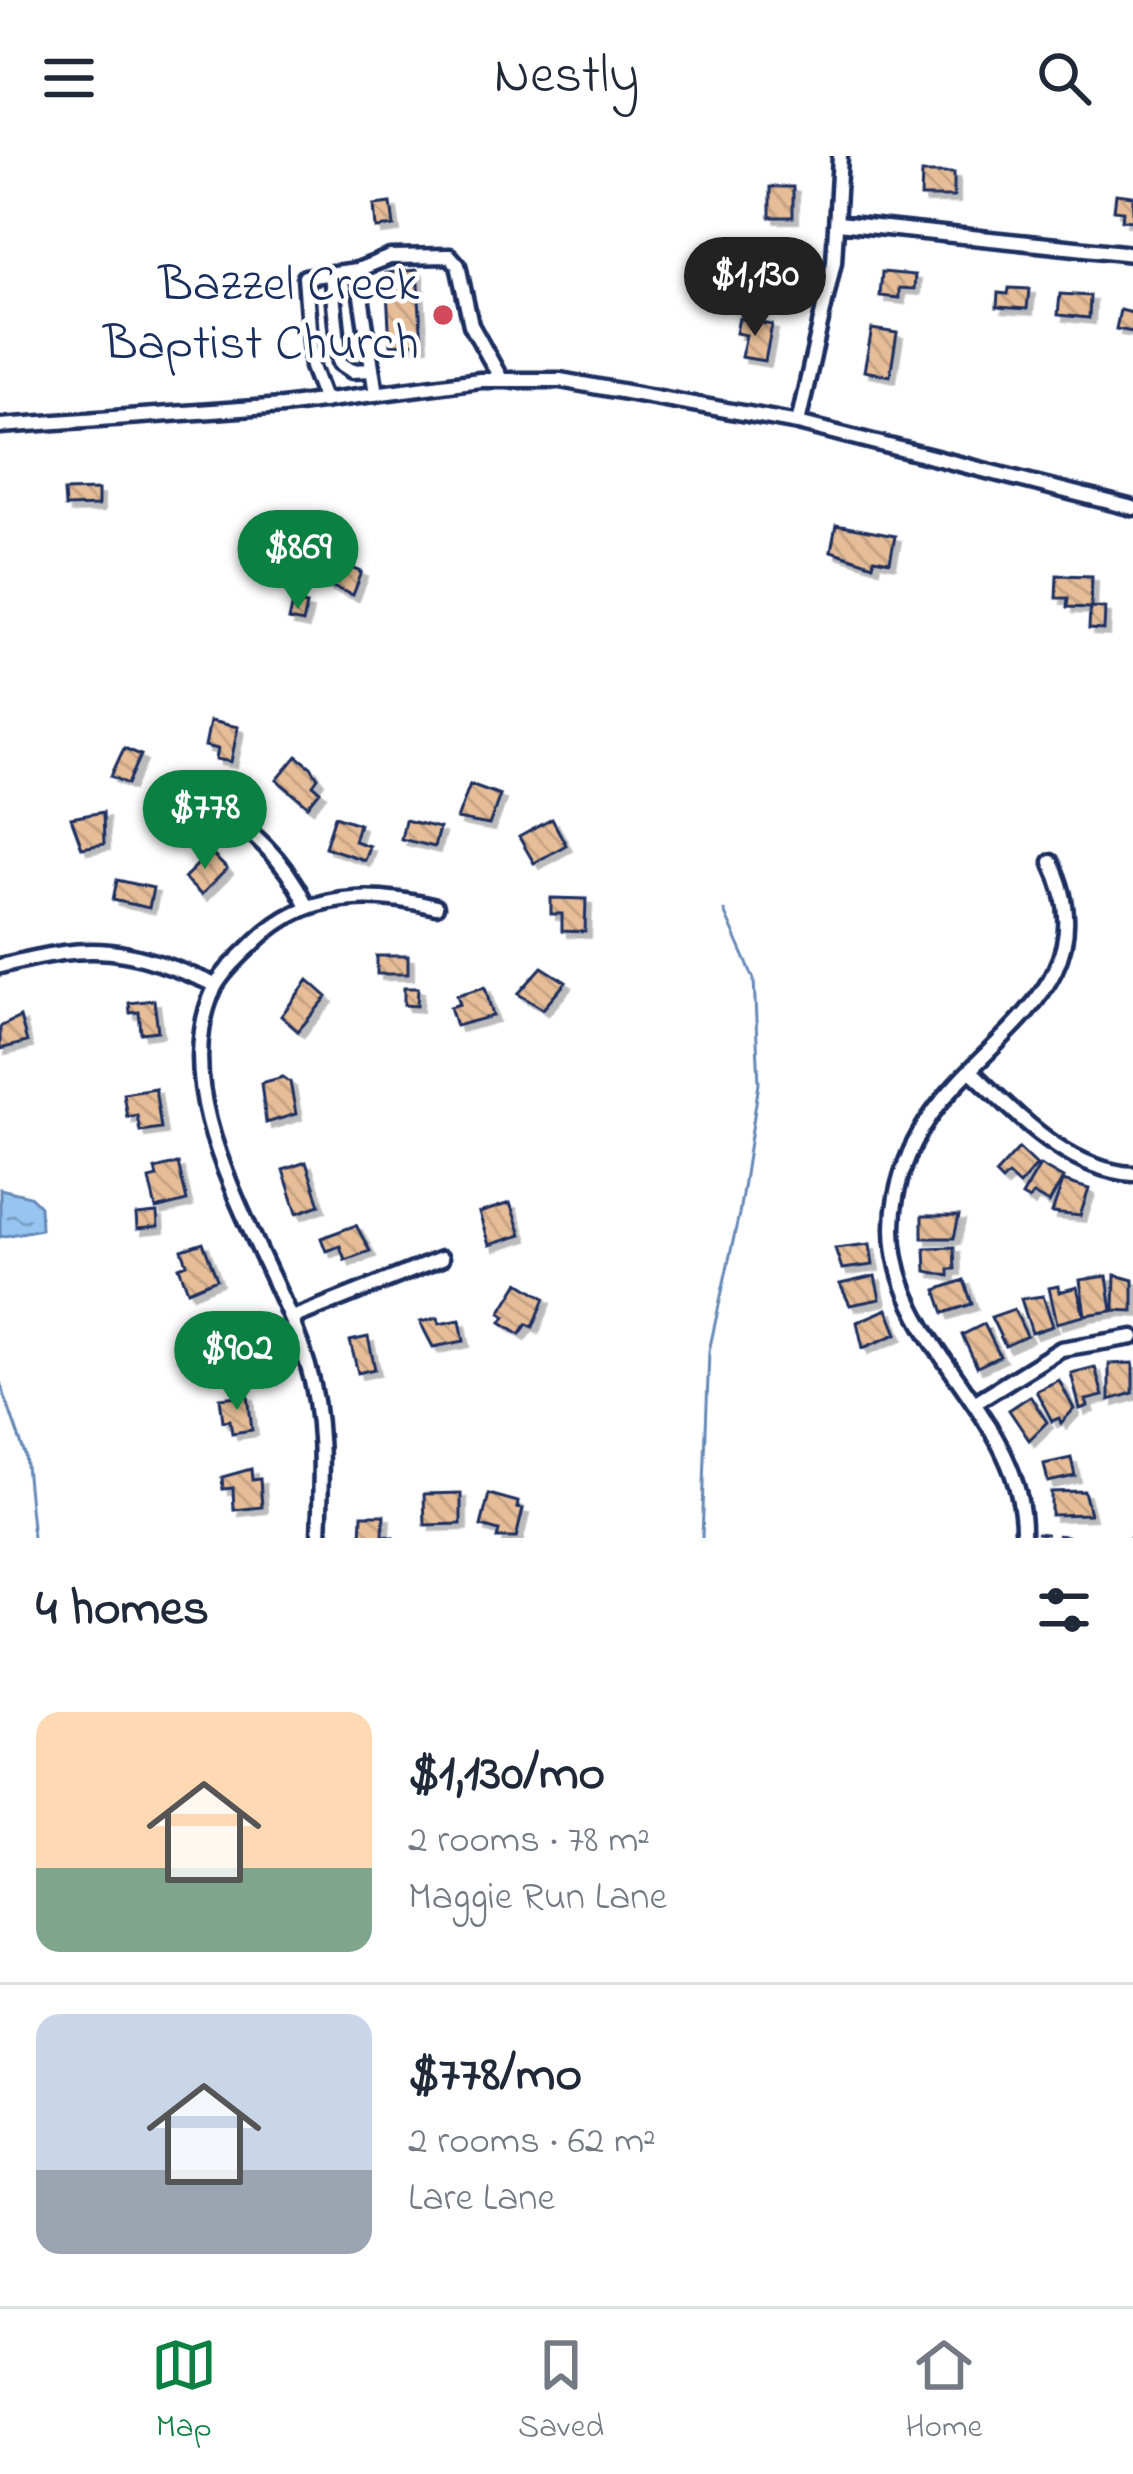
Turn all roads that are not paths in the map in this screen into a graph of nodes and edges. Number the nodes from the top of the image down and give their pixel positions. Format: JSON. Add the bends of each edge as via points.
{"nodes":[{"id":1,"x":840,"y":156,"type":"edge"},
{"id":2,"x":838,"y":223,"type":"junction"},
{"id":3,"x":1133,"y":254,"type":"edge"},
{"id":4,"x":357,"y":270,"type":"junction"},
{"id":5,"x":331,"y":273,"type":"junction"},
{"id":6,"x":371,"y":370,"type":"junction"},
{"id":7,"x":501,"y":380,"type":"junction"},
{"id":8,"x":376,"y":394,"type":"junction"},
{"id":9,"x":325,"y":401,"type":"junction"},
{"id":10,"x":798,"y":423,"type":"junction"},
{"id":11,"x":0,"y":426,"type":"edge"},
{"id":12,"x":1133,"y":508,"type":"edge"},
{"id":13,"x":209,"y":802,"type":"dead end"},
{"id":14,"x":1051,"y":862,"type":"dead end"},
{"id":15,"x":306,"y":904,"type":"junction"},
{"id":16,"x":436,"y":907,"type":"dead end"},
{"id":17,"x":0,"y":966,"type":"edge"},
{"id":18,"x":216,"y":985,"type":"junction"},
{"id":19,"x":973,"y":1073,"type":"junction"},
{"id":20,"x":1133,"y":1174,"type":"edge"},
{"id":21,"x":441,"y":1258,"type":"dead end"},
{"id":22,"x":292,"y":1318,"type":"junction"},
{"id":23,"x":1133,"y":1336,"type":"edge"},
{"id":24,"x":974,"y":1403,"type":"junction"},
{"id":25,"x":1029,"y":1536,"type":"edge"},
{"id":26,"x":319,"y":1538,"type":"edge"}],
"edges":[{"from":1,"to":2,"type":"street"},
{"from":2,"to":3,"type":"street"},
{"from":2,"to":10,"type":"street"},
{"from":4,"to":5,"type":"street"},
{"from":4,"to":6,"type":"street"},
{"from":4,"to":7,"type":"street","via":[[390,257],[450,256],[471,326]]},
{"from":5,"to":6,"type":"street","via":[[340,363]]},
{"from":5,"to":9,"type":"street","via":[[305,277],[313,368]]},
{"from":6,"to":8,"type":"street"},
{"from":7,"to":8,"type":"street"},
{"from":7,"to":10,"type":"street","via":[[594,384]]},
{"from":8,"to":9,"type":"street"},
{"from":9,"to":11,"type":"street"},
{"from":10,"to":12,"type":"street"},
{"from":13,"to":15,"type":"street","via":[[276,854]]},
{"from":14,"to":19,"type":"street","via":[[1062,885],[1059,963],[1046,991]]},
{"from":15,"to":16,"type":"street","via":[[388,897]]},
{"from":15,"to":18,"type":"street","via":[[262,935]]},
{"from":17,"to":18,"type":"street","via":[[81,947],[115,949]]},
{"from":18,"to":22,"type":"street","via":[[201,1033],[207,1116]]},
{"from":19,"to":20,"type":"street","via":[[1057,1147]]},
{"from":19,"to":24,"type":"street","via":[[934,1110],[905,1160],[893,1224],[910,1306]]},
{"from":21,"to":22,"type":"street"},
{"from":22,"to":26,"type":"street","via":[[318,1400]]},
{"from":23,"to":24,"type":"street","via":[[1060,1349]]},
{"from":24,"to":25,"type":"street","via":[[1015,1469]]}]}
